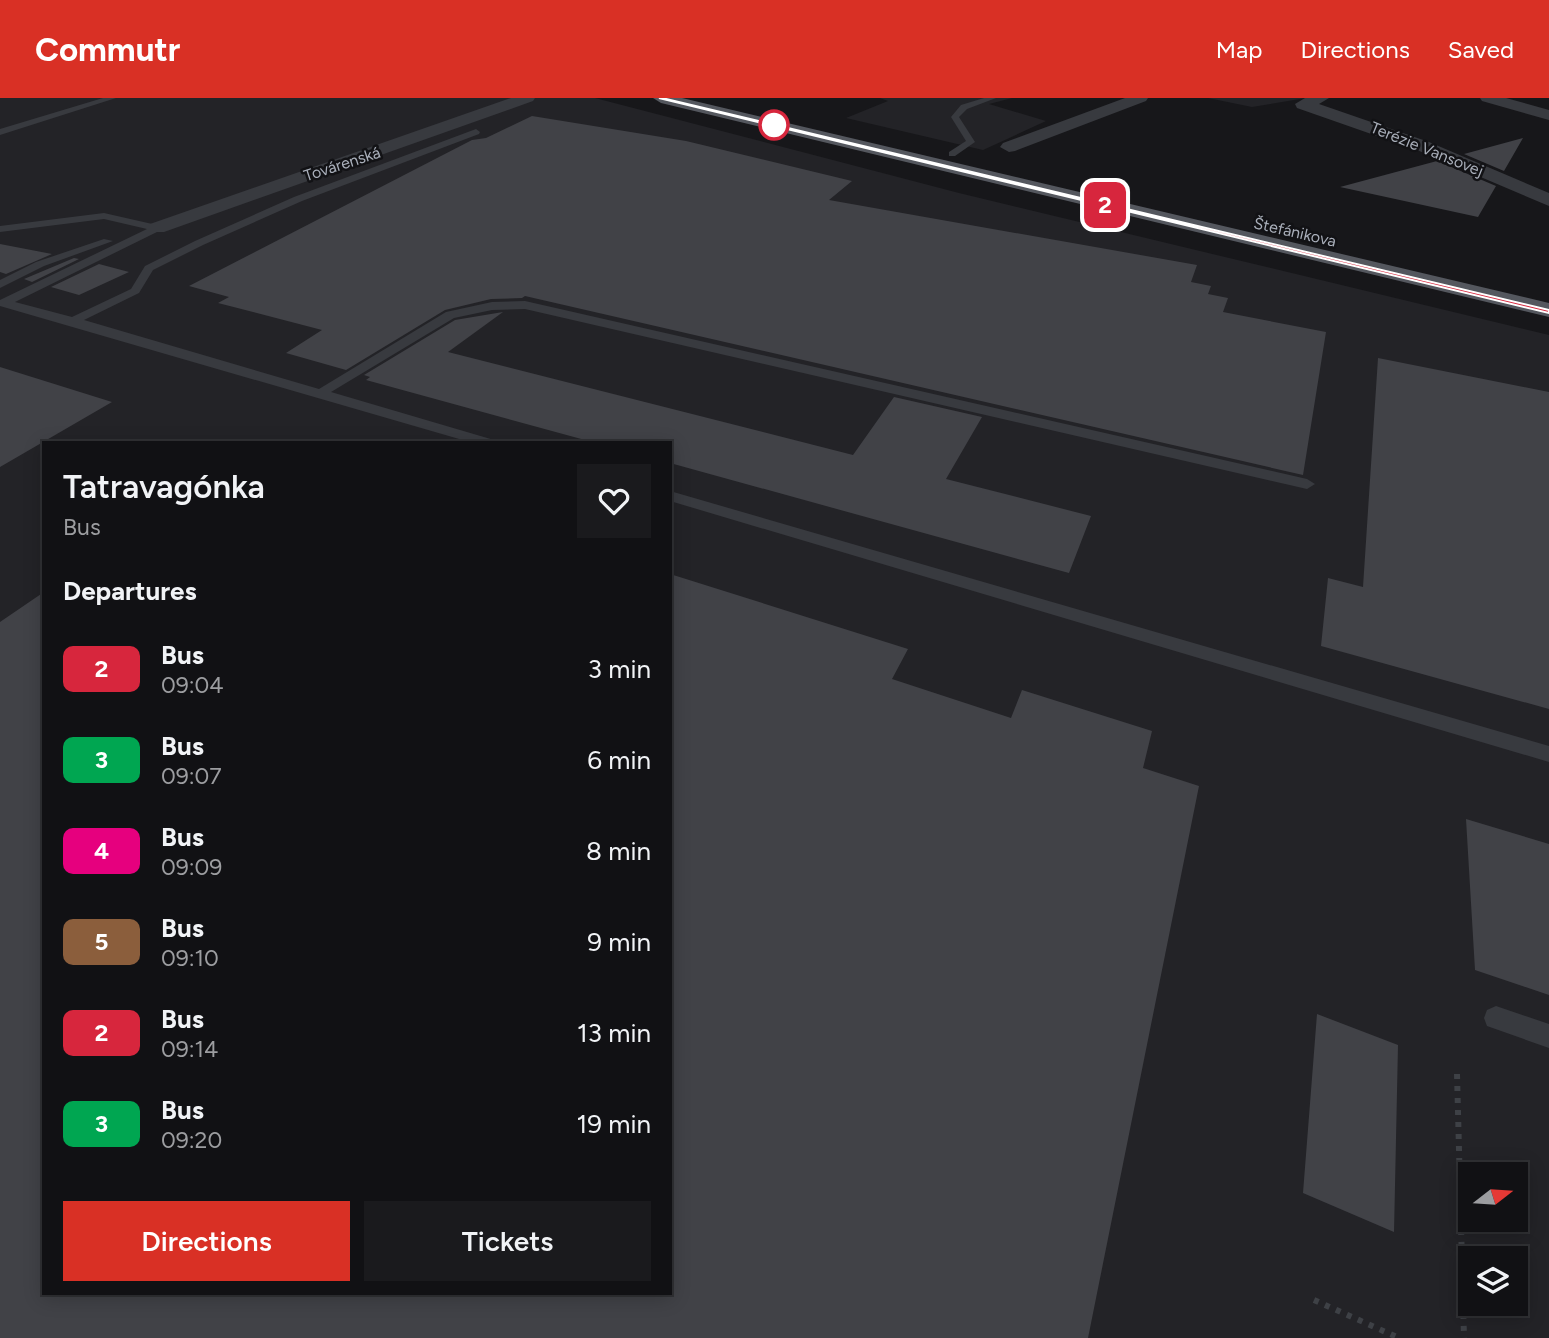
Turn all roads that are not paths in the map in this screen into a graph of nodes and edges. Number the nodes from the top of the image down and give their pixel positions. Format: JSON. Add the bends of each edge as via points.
{"nodes":[{"id":1,"x":112,"y":98,"type":"edge"},
{"id":2,"x":527,"y":98,"type":"edge"},
{"id":3,"x":662,"y":98,"type":"edge"},
{"id":4,"x":715,"y":98,"type":"edge"},
{"id":5,"x":992,"y":98,"type":"edge"},
{"id":6,"x":1138,"y":98,"type":"edge"},
{"id":7,"x":1321,"y":98,"type":"edge"},
{"id":8,"x":1488,"y":98,"type":"edge"},
{"id":9,"x":1549,"y":116,"type":"edge"},
{"id":10,"x":0,"y":132,"type":"edge"},
{"id":11,"x":476,"y":132,"type":"dead end"},
{"id":12,"x":1009,"y":147,"type":"dead end"},
{"id":13,"x":952,"y":154,"type":"junction"},
{"id":14,"x":1549,"y":200,"type":"edge"},
{"id":15,"x":157,"y":228,"type":"junction"},
{"id":16,"x":0,"y":229,"type":"edge"},
{"id":17,"x":0,"y":287,"type":"edge"},
{"id":18,"x":1549,"y":290,"type":"edge"},
{"id":19,"x":22,"y":295,"type":"junction"},
{"id":20,"x":1549,"y":310,"type":"edge"},
{"id":21,"x":73,"y":321,"type":"junction"},
{"id":22,"x":321,"y":393,"type":"junction"},
{"id":23,"x":482,"y":441,"type":"edge"},
{"id":24,"x":1307,"y":484,"type":"dead end"},
{"id":25,"x":672,"y":497,"type":"edge"},
{"id":26,"x":1549,"y":754,"type":"edge"},
{"id":27,"x":1496,"y":1018,"type":"dead end"},
{"id":28,"x":1549,"y":1036,"type":"edge"}],
"edges":[{"from":1,"to":10,"type":"lane"},
{"from":2,"to":15,"type":"street","name":"Továrenská"},
{"from":3,"to":20,"type":"main road","name":"Štefánikova"},
{"from":4,"to":13,"type":"main road","name":"Štefánikova"},
{"from":5,"to":13,"type":"lane","via":[[964,107],[955,117],[971,142]]},
{"from":6,"to":12,"type":"street"},
{"from":7,"to":14,"type":"street","name":"Terézie Vansovej","via":[[1297,103],[1423,146]]},
{"from":8,"to":9,"type":"street"},
{"from":11,"to":21,"type":"lane","via":[[298,199],[199,243],[149,268],[135,291]]},
{"from":13,"to":18,"type":"main road","name":"Štefánikova"},
{"from":15,"to":16,"type":"lane","via":[[104,216]]},
{"from":15,"to":17,"type":"lane","via":[[40,264]]},
{"from":15,"to":19,"type":"lane"},
{"from":17,"to":19,"type":"lane"},
{"from":19,"to":21,"type":"lane","via":[[4,303]]},
{"from":21,"to":22,"type":"lane"},
{"from":22,"to":23,"type":"lane"},
{"from":22,"to":24,"type":"lane","via":[[450,315],[525,305]]},
{"from":25,"to":26,"type":"lane"},
{"from":27,"to":28,"type":"lane"}]}
